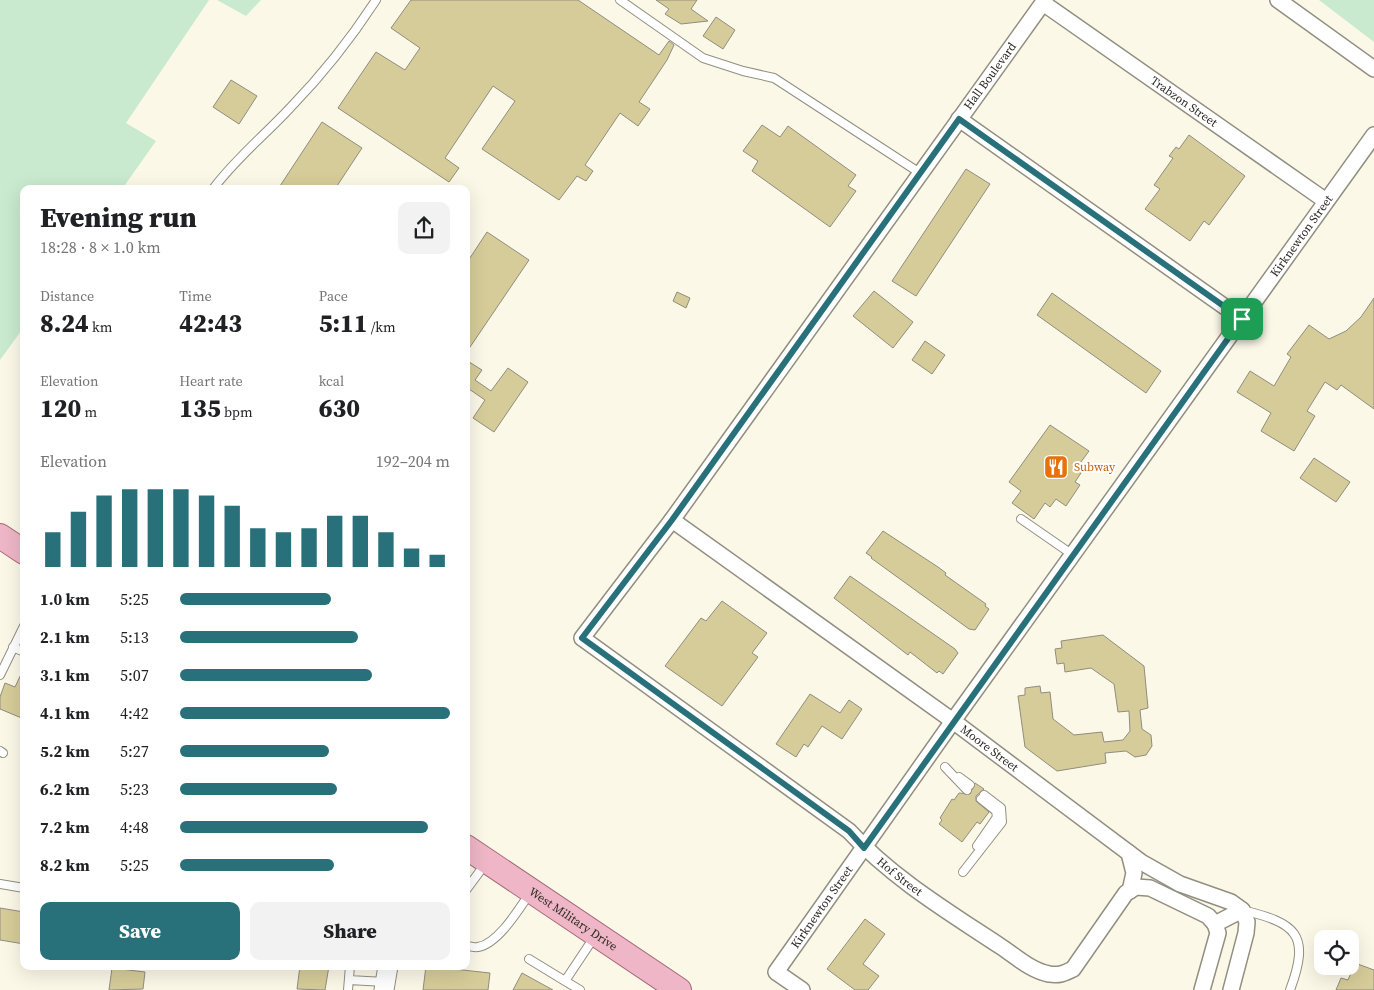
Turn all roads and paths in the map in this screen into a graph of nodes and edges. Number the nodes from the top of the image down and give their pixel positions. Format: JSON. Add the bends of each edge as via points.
{"nodes":[{"id":1,"x":376,"y":0,"type":"edge"},
{"id":2,"x":620,"y":0,"type":"edge"},
{"id":3,"x":1278,"y":0,"type":"edge"},
{"id":4,"x":1044,"y":1,"type":"edge"},
{"id":5,"x":1374,"y":69,"type":"edge"},
{"id":6,"x":959,"y":119,"type":"junction"},
{"id":7,"x":1374,"y":135,"type":"edge"},
{"id":8,"x":920,"y":174,"type":"junction"},
{"id":9,"x":216,"y":185,"type":"edge"},
{"id":10,"x":1326,"y":202,"type":"junction"},
{"id":11,"x":1242,"y":319,"type":"junction"},
{"id":12,"x":1021,"y":519,"type":"dead end"},
{"id":13,"x":672,"y":520,"type":"junction"},
{"id":14,"x":0,"y":536,"type":"edge"},
{"id":15,"x":20,"y":549,"type":"edge"},
{"id":16,"x":1072,"y":554,"type":"junction"},
{"id":17,"x":20,"y":634,"type":"edge"},
{"id":18,"x":582,"y":638,"type":"joint"},
{"id":19,"x":14,"y":647,"type":"junction"},
{"id":20,"x":20,"y":650,"type":"edge"},
{"id":21,"x":0,"y":675,"type":"edge"},
{"id":22,"x":953,"y":721,"type":"junction"},
{"id":23,"x":945,"y":767,"type":"dead end"},
{"id":24,"x":969,"y":787,"type":"dead end"},
{"id":25,"x":982,"y":797,"type":"dead end"},
{"id":26,"x":864,"y":848,"type":"junction"},
{"id":27,"x":470,"y":850,"type":"edge"},
{"id":28,"x":1129,"y":853,"type":"junction"},
{"id":29,"x":488,"y":862,"type":"junction"},
{"id":30,"x":961,"y":871,"type":"dead end"},
{"id":31,"x":0,"y":884,"type":"edge"},
{"id":32,"x":470,"y":885,"type":"edge"},
{"id":33,"x":20,"y":887,"type":"edge"},
{"id":34,"x":531,"y":891,"type":"junction"},
{"id":35,"x":1130,"y":891,"type":"junction"},
{"id":36,"x":1242,"y":910,"type":"junction"},
{"id":37,"x":1215,"y":924,"type":"junction"},
{"id":38,"x":596,"y":934,"type":"junction"},
{"id":39,"x":470,"y":947,"type":"edge"},
{"id":40,"x":529,"y":959,"type":"dead end"},
{"id":41,"x":350,"y":970,"type":"edge"},
{"id":42,"x":349,"y":980,"type":"junction"},
{"id":43,"x":386,"y":980,"type":"edge"},
{"id":44,"x":564,"y":980,"type":"junction"},
{"id":45,"x":667,"y":987,"type":"edge"},
{"id":46,"x":1205,"y":989,"type":"edge"},
{"id":47,"x":348,"y":990,"type":"edge"},
{"id":48,"x":580,"y":990,"type":"edge"},
{"id":49,"x":802,"y":990,"type":"edge"},
{"id":50,"x":1230,"y":990,"type":"edge"},
{"id":51,"x":1290,"y":990,"type":"edge"}],
"edges":[{"from":1,"to":9,"type":"lane","via":[[349,42]]},
{"from":2,"to":8,"type":"lane","via":[[703,58],[774,78]]},
{"from":3,"to":5,"type":"street"},
{"from":4,"to":6,"type":"street","name":"Hall Boulevard"},
{"from":4,"to":10,"type":"street","name":"Trabzon Street"},
{"from":6,"to":8,"type":"street","name":"Hall Boulevard"},
{"from":6,"to":11,"type":"street"},
{"from":7,"to":10,"type":"street","name":"Kirknewton Street"},
{"from":8,"to":13,"type":"street","name":"Hall Boulevard"},
{"from":10,"to":11,"type":"street","name":"Kirknewton Street"},
{"from":11,"to":16,"type":"street","name":"Kirknewton Street"},
{"from":12,"to":16,"type":"lane"},
{"from":13,"to":18,"type":"street","name":"Hall Boulevard"},
{"from":13,"to":22,"type":"street","name":"Moore Street"},
{"from":14,"to":15,"type":"main road"},
{"from":16,"to":22,"type":"street","name":"Kirknewton Street"},
{"from":17,"to":19,"type":"lane"},
{"from":18,"to":26,"type":"street","name":"Hof Street","via":[[849,831]]},
{"from":19,"to":20,"type":"lane"},
{"from":19,"to":21,"type":"lane"},
{"from":22,"to":26,"type":"street","name":"Kirknewton Street"},
{"from":22,"to":28,"type":"street","name":"Moore Street"},
{"from":23,"to":24,"type":"lane"},
{"from":25,"to":30,"type":"lane","via":[[996,811],[997,817]]},
{"from":26,"to":35,"type":"street","name":"Hof Street","via":[[954,916],[1047,974],[1061,975],[1074,968]]},
{"from":26,"to":49,"type":"street","name":"Kirknewton Street","via":[[776,972]]},
{"from":27,"to":29,"type":"main road","name":"West Military Drive"},
{"from":28,"to":35,"type":"street","via":[[1134,873]]},
{"from":28,"to":36,"type":"street","name":"Moore Street","via":[[1180,884],[1231,902]]},
{"from":29,"to":32,"type":"lane"},
{"from":29,"to":34,"type":"main road","name":"West Military Drive"},
{"from":31,"to":33,"type":"lane"},
{"from":34,"to":38,"type":"main road","name":"West Military Drive"},
{"from":34,"to":39,"type":"lane","via":[[508,925],[489,942],[478,948]]},
{"from":35,"to":37,"type":"street","via":[[1150,888],[1208,916]]},
{"from":36,"to":37,"type":"street"},
{"from":36,"to":50,"type":"street","via":[[1247,922],[1246,934]]},
{"from":36,"to":51,"type":"lane","via":[[1288,926],[1296,936],[1299,959]]},
{"from":37,"to":46,"type":"street","via":[[1218,934]]},
{"from":38,"to":44,"type":"lane"},
{"from":38,"to":45,"type":"main road","name":"West Military Drive"},
{"from":40,"to":44,"type":"lane"},
{"from":41,"to":42,"type":"lane"},
{"from":42,"to":43,"type":"lane"},
{"from":42,"to":47,"type":"lane"},
{"from":44,"to":48,"type":"lane"}]}
